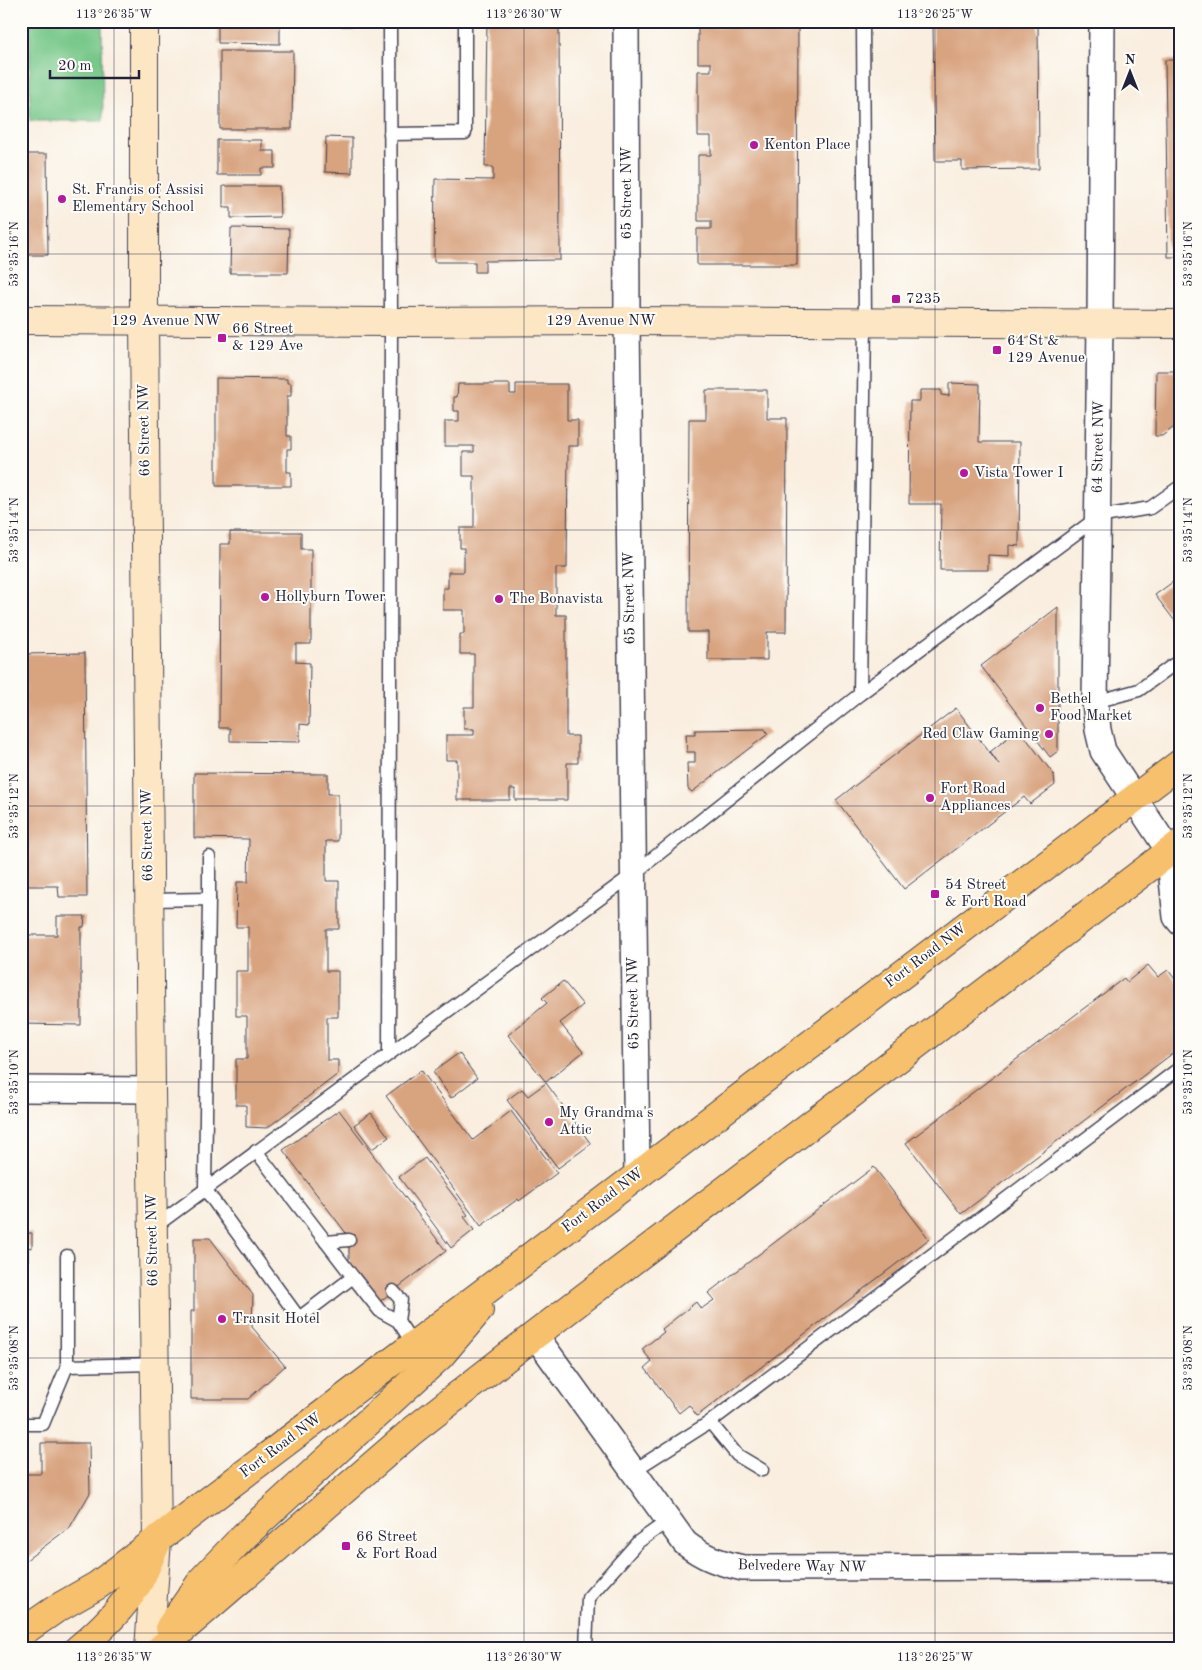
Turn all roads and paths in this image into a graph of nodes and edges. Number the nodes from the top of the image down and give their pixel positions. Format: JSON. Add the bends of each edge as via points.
{"nodes":[{"id":1,"x":144,"y":21,"type":"edge"},
{"id":2,"x":390,"y":21,"type":"edge"},
{"id":3,"x":465,"y":21,"type":"edge"},
{"id":4,"x":626,"y":21,"type":"edge"},
{"id":5,"x":863,"y":21,"type":"edge"},
{"id":6,"x":1102,"y":21,"type":"edge"},
{"id":7,"x":390,"y":134,"type":"junction"},
{"id":8,"x":21,"y":320,"type":"edge"},
{"id":9,"x":144,"y":321,"type":"junction"},
{"id":10,"x":627,"y":321,"type":"junction"},
{"id":11,"x":391,"y":322,"type":"junction"},
{"id":12,"x":865,"y":322,"type":"junction"},
{"id":13,"x":1100,"y":323,"type":"junction"},
{"id":14,"x":1181,"y":324,"type":"edge"},
{"id":15,"x":1181,"y":486,"type":"edge"},
{"id":16,"x":1098,"y":517,"type":"junction"},
{"id":17,"x":1173,"y":665,"type":"dead end"},
{"id":18,"x":860,"y":694,"type":"junction"},
{"id":19,"x":1095,"y":702,"type":"junction"},
{"id":20,"x":1181,"y":763,"type":"edge"},
{"id":21,"x":1133,"y":798,"type":"junction"},
{"id":22,"x":1177,"y":851,"type":"edge"},
{"id":23,"x":209,"y":858,"type":"dead end"},
{"id":24,"x":632,"y":875,"type":"junction"},
{"id":25,"x":209,"y":899,"type":"junction"},
{"id":26,"x":149,"y":900,"type":"junction"},
{"id":27,"x":1181,"y":923,"type":"edge"},
{"id":28,"x":388,"y":1054,"type":"junction"},
{"id":29,"x":1181,"y":1067,"type":"edge"},
{"id":30,"x":21,"y":1089,"type":"edge"},
{"id":31,"x":151,"y":1090,"type":"junction"},
{"id":32,"x":256,"y":1151,"type":"junction"},
{"id":33,"x":637,"y":1176,"type":"junction"},
{"id":34,"x":205,"y":1189,"type":"junction"},
{"id":35,"x":153,"y":1228,"type":"junction"},
{"id":36,"x":349,"y":1240,"type":"dead end"},
{"id":37,"x":326,"y":1242,"type":"junction"},
{"id":38,"x":67,"y":1256,"type":"dead end"},
{"id":39,"x":510,"y":1272,"type":"junction"},
{"id":40,"x":353,"y":1277,"type":"junction"},
{"id":41,"x":393,"y":1291,"type":"dead end"},
{"id":42,"x":398,"y":1321,"type":"junction"},
{"id":43,"x":535,"y":1335,"type":"junction"},
{"id":44,"x":414,"y":1345,"type":"junction"},
{"id":45,"x":155,"y":1364,"type":"junction"},
{"id":46,"x":67,"y":1366,"type":"junction"},
{"id":47,"x":710,"y":1422,"type":"junction"},
{"id":48,"x":21,"y":1424,"type":"edge"},
{"id":49,"x":762,"y":1470,"type":"dead end"},
{"id":50,"x":633,"y":1471,"type":"junction"},
{"id":51,"x":668,"y":1520,"type":"junction"},
{"id":52,"x":157,"y":1540,"type":"junction"},
{"id":53,"x":1181,"y":1567,"type":"edge"},
{"id":54,"x":56,"y":1608,"type":"junction"},
{"id":55,"x":21,"y":1612,"type":"edge"},
{"id":56,"x":21,"y":1633,"type":"edge"},
{"id":57,"x":78,"y":1649,"type":"edge"},
{"id":58,"x":149,"y":1649,"type":"edge"},
{"id":59,"x":155,"y":1649,"type":"edge"},
{"id":60,"x":160,"y":1649,"type":"edge"},
{"id":61,"x":586,"y":1649,"type":"edge"}],
"edges":[{"from":1,"to":9,"type":"main road","name":"66 Street NW"},
{"from":2,"to":7,"type":"lane"},
{"from":3,"to":7,"type":"lane","via":[[465,133]]},
{"from":4,"to":10,"type":"street","name":"65 Street NW"},
{"from":5,"to":12,"type":"lane"},
{"from":6,"to":13,"type":"street","name":"64 Street NW"},
{"from":7,"to":11,"type":"lane"},
{"from":8,"to":9,"type":"main road","name":"129 Avenue NW"},
{"from":9,"to":11,"type":"main road","name":"129 Avenue NW"},
{"from":9,"to":26,"type":"main road","name":"66 Street NW"},
{"from":10,"to":11,"type":"main road","name":"129 Avenue NW"},
{"from":10,"to":12,"type":"main road","name":"129 Avenue NW"},
{"from":10,"to":24,"type":"street","name":"65 Street NW"},
{"from":11,"to":28,"type":"lane"},
{"from":12,"to":13,"type":"main road","name":"129 Avenue NW"},
{"from":12,"to":18,"type":"lane"},
{"from":13,"to":14,"type":"main road","name":"129 Avenue NW"},
{"from":13,"to":16,"type":"street","name":"64 Street NW"},
{"from":15,"to":16,"type":"lane","via":[[1150,508]]},
{"from":16,"to":18,"type":"lane"},
{"from":16,"to":19,"type":"street","name":"64 Street NW"},
{"from":17,"to":19,"type":"lane","via":[[1139,690]]},
{"from":18,"to":24,"type":"lane"},
{"from":19,"to":21,"type":"street","name":"64 Street NW","via":[[1103,751]]},
{"from":20,"to":21,"type":"main road","name":"Fort Road NW"},
{"from":21,"to":22,"type":"street","name":"64 Street NW"},
{"from":21,"to":33,"type":"main road","name":"Fort Road NW"},
{"from":22,"to":27,"type":"street","via":[[1176,916]]},
{"from":22,"to":43,"type":"main road"},
{"from":23,"to":25,"type":"lane"},
{"from":24,"to":28,"type":"lane"},
{"from":24,"to":33,"type":"street","name":"65 Street NW"},
{"from":25,"to":26,"type":"lane"},
{"from":25,"to":34,"type":"lane"},
{"from":26,"to":31,"type":"main road","name":"66 Street NW"},
{"from":28,"to":32,"type":"lane"},
{"from":29,"to":47,"type":"lane"},
{"from":30,"to":31,"type":"street"},
{"from":31,"to":35,"type":"main road","name":"66 Street NW"},
{"from":32,"to":34,"type":"lane"},
{"from":32,"to":37,"type":"lane"},
{"from":33,"to":39,"type":"main road","name":"Fort Road NW"},
{"from":34,"to":35,"type":"lane"},
{"from":34,"to":40,"type":"lane","via":[[299,1318]]},
{"from":35,"to":45,"type":"main road","name":"66 Street NW"},
{"from":36,"to":37,"type":"lane"},
{"from":37,"to":40,"type":"lane"},
{"from":38,"to":46,"type":"lane"},
{"from":39,"to":44,"type":"main road","name":"Fort Road NW"},
{"from":39,"to":59,"type":"main road","via":[[440,1356],[230,1550],[203,1579]]},
{"from":40,"to":42,"type":"lane","via":[[380,1311]]},
{"from":41,"to":42,"type":"lane","via":[[401,1300]]},
{"from":42,"to":44,"type":"lane"},
{"from":43,"to":50,"type":"street","name":"Belvedere Way NW"},
{"from":43,"to":60,"type":"main road","via":[[411,1432]]},
{"from":44,"to":52,"type":"main road","name":"Fort Road NW"},
{"from":45,"to":46,"type":"lane"},
{"from":45,"to":52,"type":"main road","name":"66 Street NW"},
{"from":46,"to":48,"type":"lane","via":[[43,1424]]},
{"from":47,"to":49,"type":"lane","via":[[737,1455]]},
{"from":47,"to":50,"type":"lane"},
{"from":50,"to":51,"type":"street","name":"Belvedere Way NW"},
{"from":51,"to":53,"type":"street","name":"Belvedere Way NW","via":[[685,1543],[699,1554],[743,1568]]},
{"from":51,"to":61,"type":"lane","via":[[638,1542],[588,1598]]},
{"from":52,"to":54,"type":"main road","name":"Fort Road NW","via":[[98,1585]]},
{"from":52,"to":57,"type":"main road","via":[[138,1584],[121,1608]]},
{"from":52,"to":58,"type":"main road","name":"66 Street NW"},
{"from":54,"to":55,"type":"main road"},
{"from":54,"to":56,"type":"main road","name":"Fort Road NW"}]}
